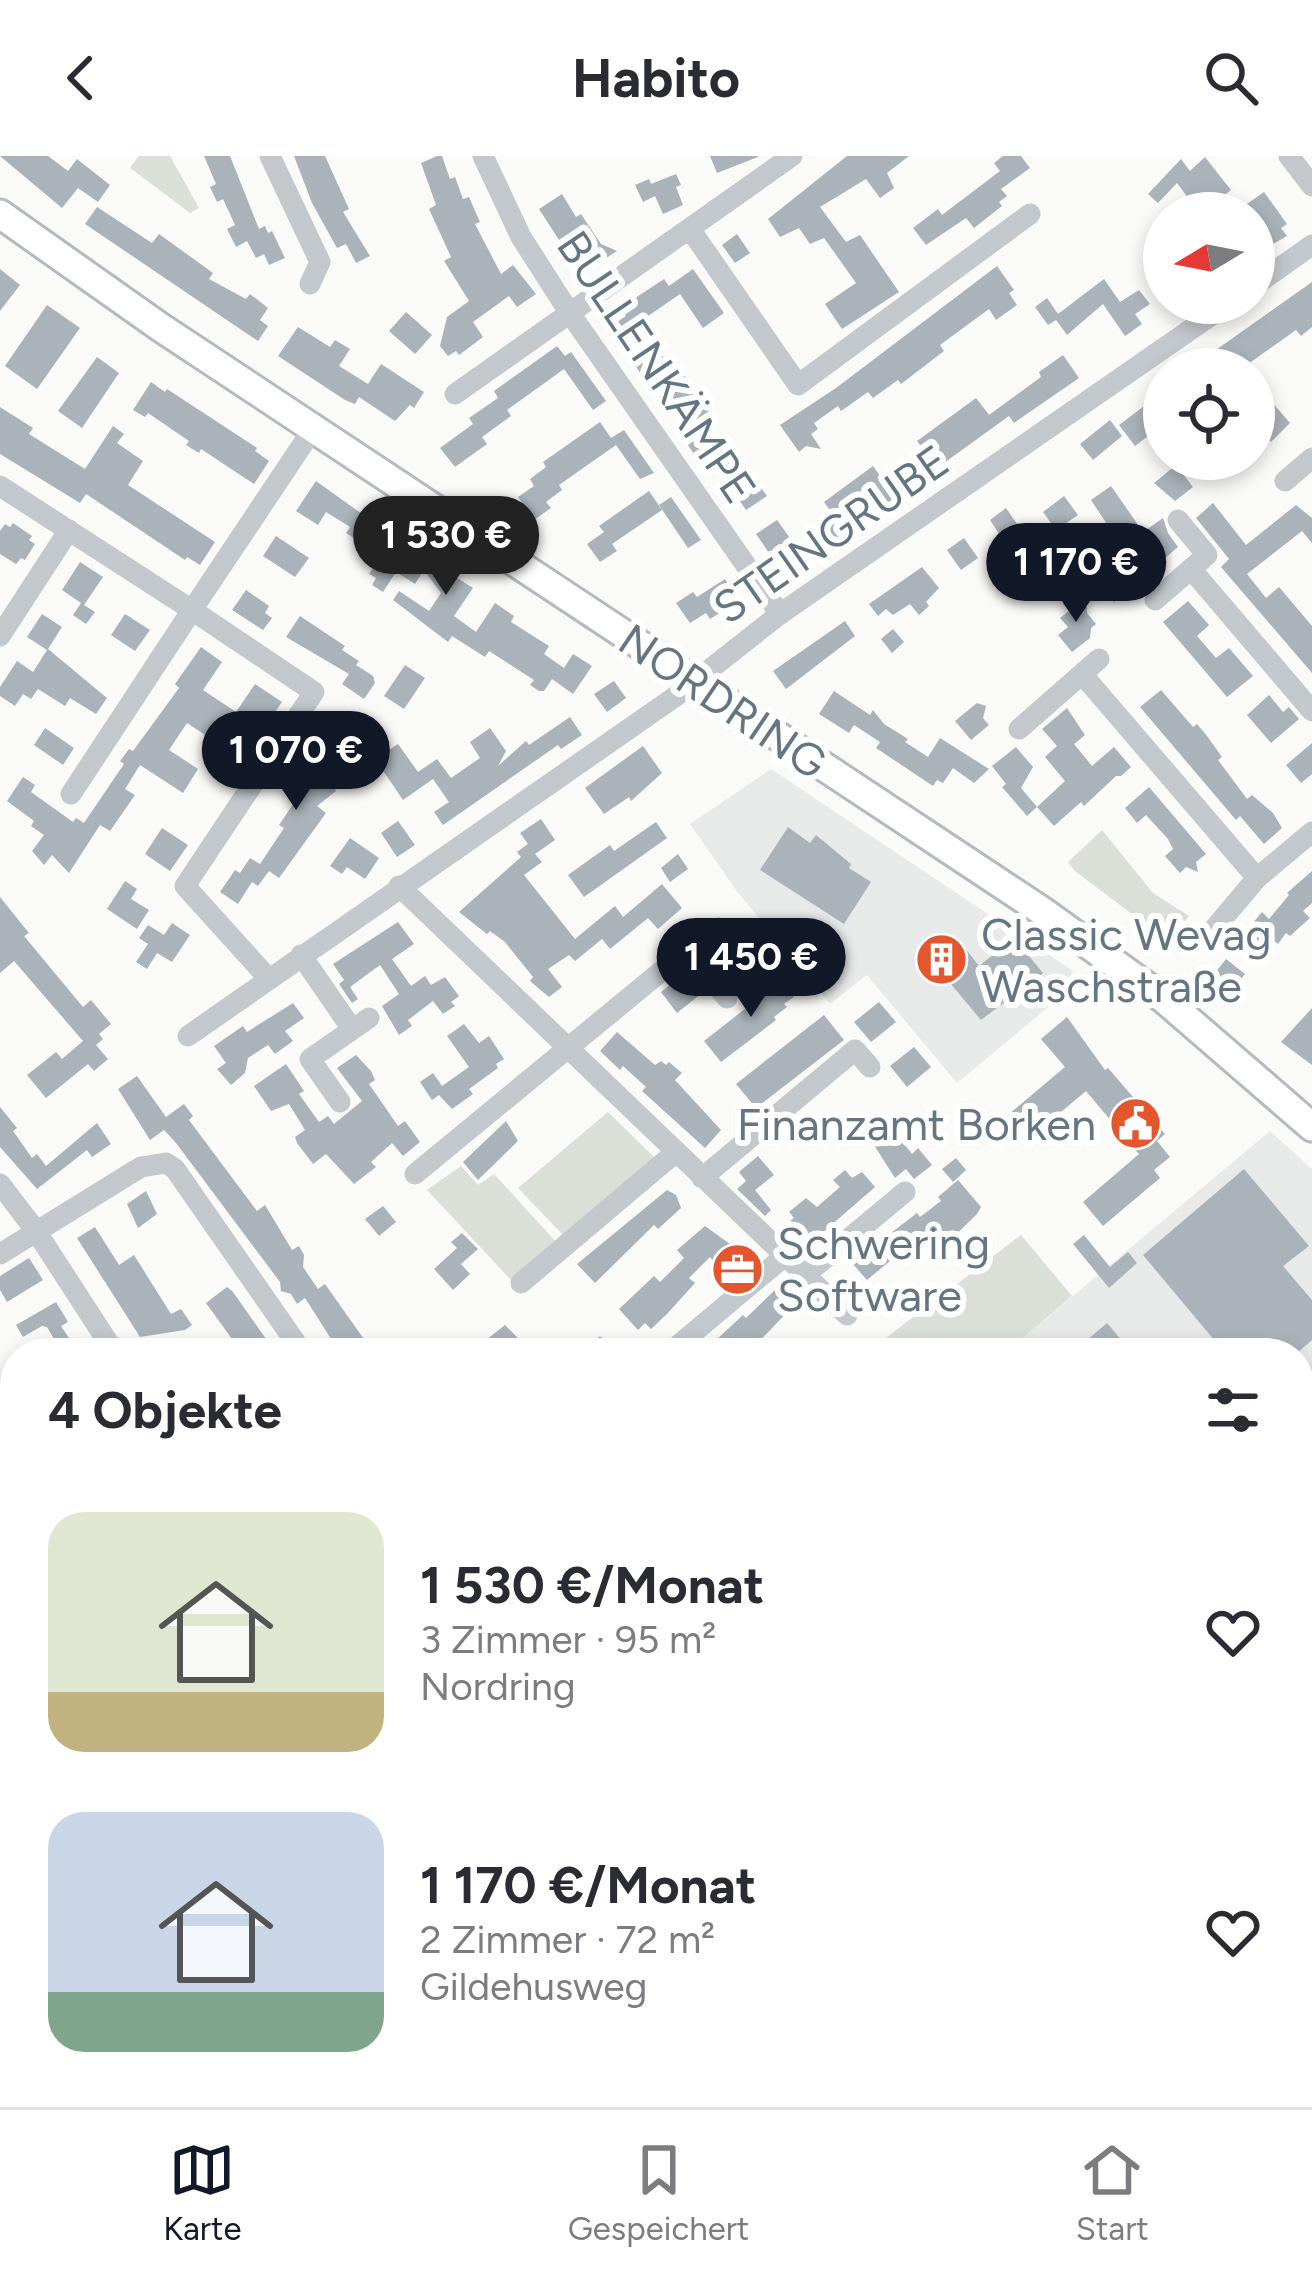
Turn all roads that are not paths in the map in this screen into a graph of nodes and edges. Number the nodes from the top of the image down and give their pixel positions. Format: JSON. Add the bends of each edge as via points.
{"nodes":[{"id":1,"x":270,"y":156,"type":"edge"},
{"id":2,"x":483,"y":156,"type":"edge"},
{"id":3,"x":792,"y":156,"type":"edge"},
{"id":4,"x":1288,"y":156,"type":"edge"},
{"id":5,"x":1312,"y":186,"type":"edge"},
{"id":6,"x":0,"y":214,"type":"edge"},
{"id":7,"x":1030,"y":214,"type":"dead end"},
{"id":8,"x":690,"y":229,"type":"junction"},
{"id":9,"x":1312,"y":245,"type":"edge"},
{"id":10,"x":1275,"y":271,"type":"edge"},
{"id":11,"x":310,"y":284,"type":"dead end"},
{"id":12,"x":569,"y":312,"type":"junction"},
{"id":13,"x":1199,"y":324,"type":"edge"},
{"id":14,"x":454,"y":394,"type":"dead end"},
{"id":15,"x":313,"y":429,"type":"junction"},
{"id":16,"x":0,"y":486,"type":"edge"},
{"id":17,"x":1178,"y":520,"type":"dead end"},
{"id":18,"x":69,"y":530,"type":"junction"},
{"id":19,"x":1191,"y":569,"type":"junction"},
{"id":20,"x":1155,"y":600,"type":"dead end"},
{"id":21,"x":192,"y":610,"type":"junction"},
{"id":22,"x":780,"y":614,"type":"junction"},
{"id":23,"x":0,"y":636,"type":"edge"},
{"id":24,"x":694,"y":682,"type":"junction"},
{"id":25,"x":1312,"y":711,"type":"edge"},
{"id":26,"x":1018,"y":729,"type":"dead end"},
{"id":27,"x":70,"y":794,"type":"dead end"},
{"id":28,"x":1312,"y":832,"type":"edge"},
{"id":29,"x":1257,"y":878,"type":"junction"},
{"id":30,"x":399,"y":886,"type":"junction"},
{"id":31,"x":1214,"y":928,"type":"dead end"},
{"id":32,"x":301,"y":955,"type":"junction"},
{"id":33,"x":268,"y":977,"type":"junction"},
{"id":34,"x":727,"y":998,"type":"dead end"},
{"id":35,"x":188,"y":1036,"type":"dead end"},
{"id":36,"x":567,"y":1048,"type":"junction"},
{"id":37,"x":870,"y":1067,"type":"dead end"},
{"id":38,"x":340,"y":1102,"type":"dead end"},
{"id":39,"x":1312,"y":1127,"type":"edge"},
{"id":40,"x":676,"y":1152,"type":"junction"},
{"id":41,"x":415,"y":1174,"type":"dead end"},
{"id":42,"x":702,"y":1178,"type":"junction"},
{"id":43,"x":0,"y":1184,"type":"edge"},
{"id":44,"x":905,"y":1192,"type":"dead end"},
{"id":45,"x":36,"y":1231,"type":"junction"},
{"id":46,"x":0,"y":1254,"type":"edge"},
{"id":47,"x":786,"y":1256,"type":"junction"},
{"id":48,"x":806,"y":1274,"type":"junction"},
{"id":49,"x":521,"y":1283,"type":"dead end"},
{"id":50,"x":847,"y":1315,"type":"dead end"},
{"id":51,"x":105,"y":1338,"type":"edge"},
{"id":52,"x":293,"y":1338,"type":"edge"},
{"id":53,"x":687,"y":1338,"type":"edge"}],
"edges":[{"from":1,"to":11,"type":"street","via":[[320,262]]},
{"from":2,"to":12,"type":"street","name":"BULLENKÄMPE"},
{"from":3,"to":8,"type":"street"},
{"from":4,"to":5,"type":"street"},
{"from":6,"to":15,"type":"main road","name":"NORDRING"},
{"from":7,"to":8,"type":"street","via":[[798,385]]},
{"from":8,"to":12,"type":"street"},
{"from":9,"to":10,"type":"street"},
{"from":12,"to":14,"type":"street"},
{"from":12,"to":22,"type":"street","name":"BULLENKÄMPE"},
{"from":13,"to":22,"type":"street","name":"STEINGRUBE"},
{"from":15,"to":21,"type":"street"},
{"from":15,"to":24,"type":"main road","name":"NORDRING"},
{"from":16,"to":18,"type":"street"},
{"from":17,"to":19,"type":"street","via":[[1208,555]]},
{"from":18,"to":21,"type":"street"},
{"from":18,"to":23,"type":"street"},
{"from":19,"to":20,"type":"street"},
{"from":19,"to":25,"type":"street"},
{"from":21,"to":27,"type":"street"},
{"from":21,"to":33,"type":"street","via":[[314,692],[185,886]]},
{"from":22,"to":24,"type":"street","name":"STEINGRUBE"},
{"from":24,"to":30,"type":"street","name":"STEINGRUBE"},
{"from":24,"to":39,"type":"main road","name":"NORDRING","via":[[1102,953]]},
{"from":26,"to":29,"type":"street","via":[[1090,666]]},
{"from":28,"to":29,"type":"street"},
{"from":29,"to":31,"type":"street"},
{"from":30,"to":32,"type":"street","name":"STEINGRUBE"},
{"from":30,"to":36,"type":"street"},
{"from":32,"to":33,"type":"street","name":"STEINGRUBE"},
{"from":32,"to":38,"type":"street","via":[[361,1024],[310,1059]]},
{"from":33,"to":35,"type":"street","name":"STEINGRUBE"},
{"from":34,"to":36,"type":"street","via":[[687,950]]},
{"from":36,"to":40,"type":"street"},
{"from":36,"to":41,"type":"street"},
{"from":37,"to":42,"type":"street","via":[[855,1050]]},
{"from":40,"to":42,"type":"street"},
{"from":40,"to":49,"type":"street"},
{"from":42,"to":47,"type":"street"},
{"from":43,"to":45,"type":"street"},
{"from":44,"to":48,"type":"street"},
{"from":45,"to":46,"type":"street"},
{"from":45,"to":51,"type":"street"},
{"from":45,"to":52,"type":"street","via":[[141,1167],[166,1163]]},
{"from":47,"to":48,"type":"street"},
{"from":47,"to":53,"type":"street"},
{"from":48,"to":50,"type":"street"}]}
